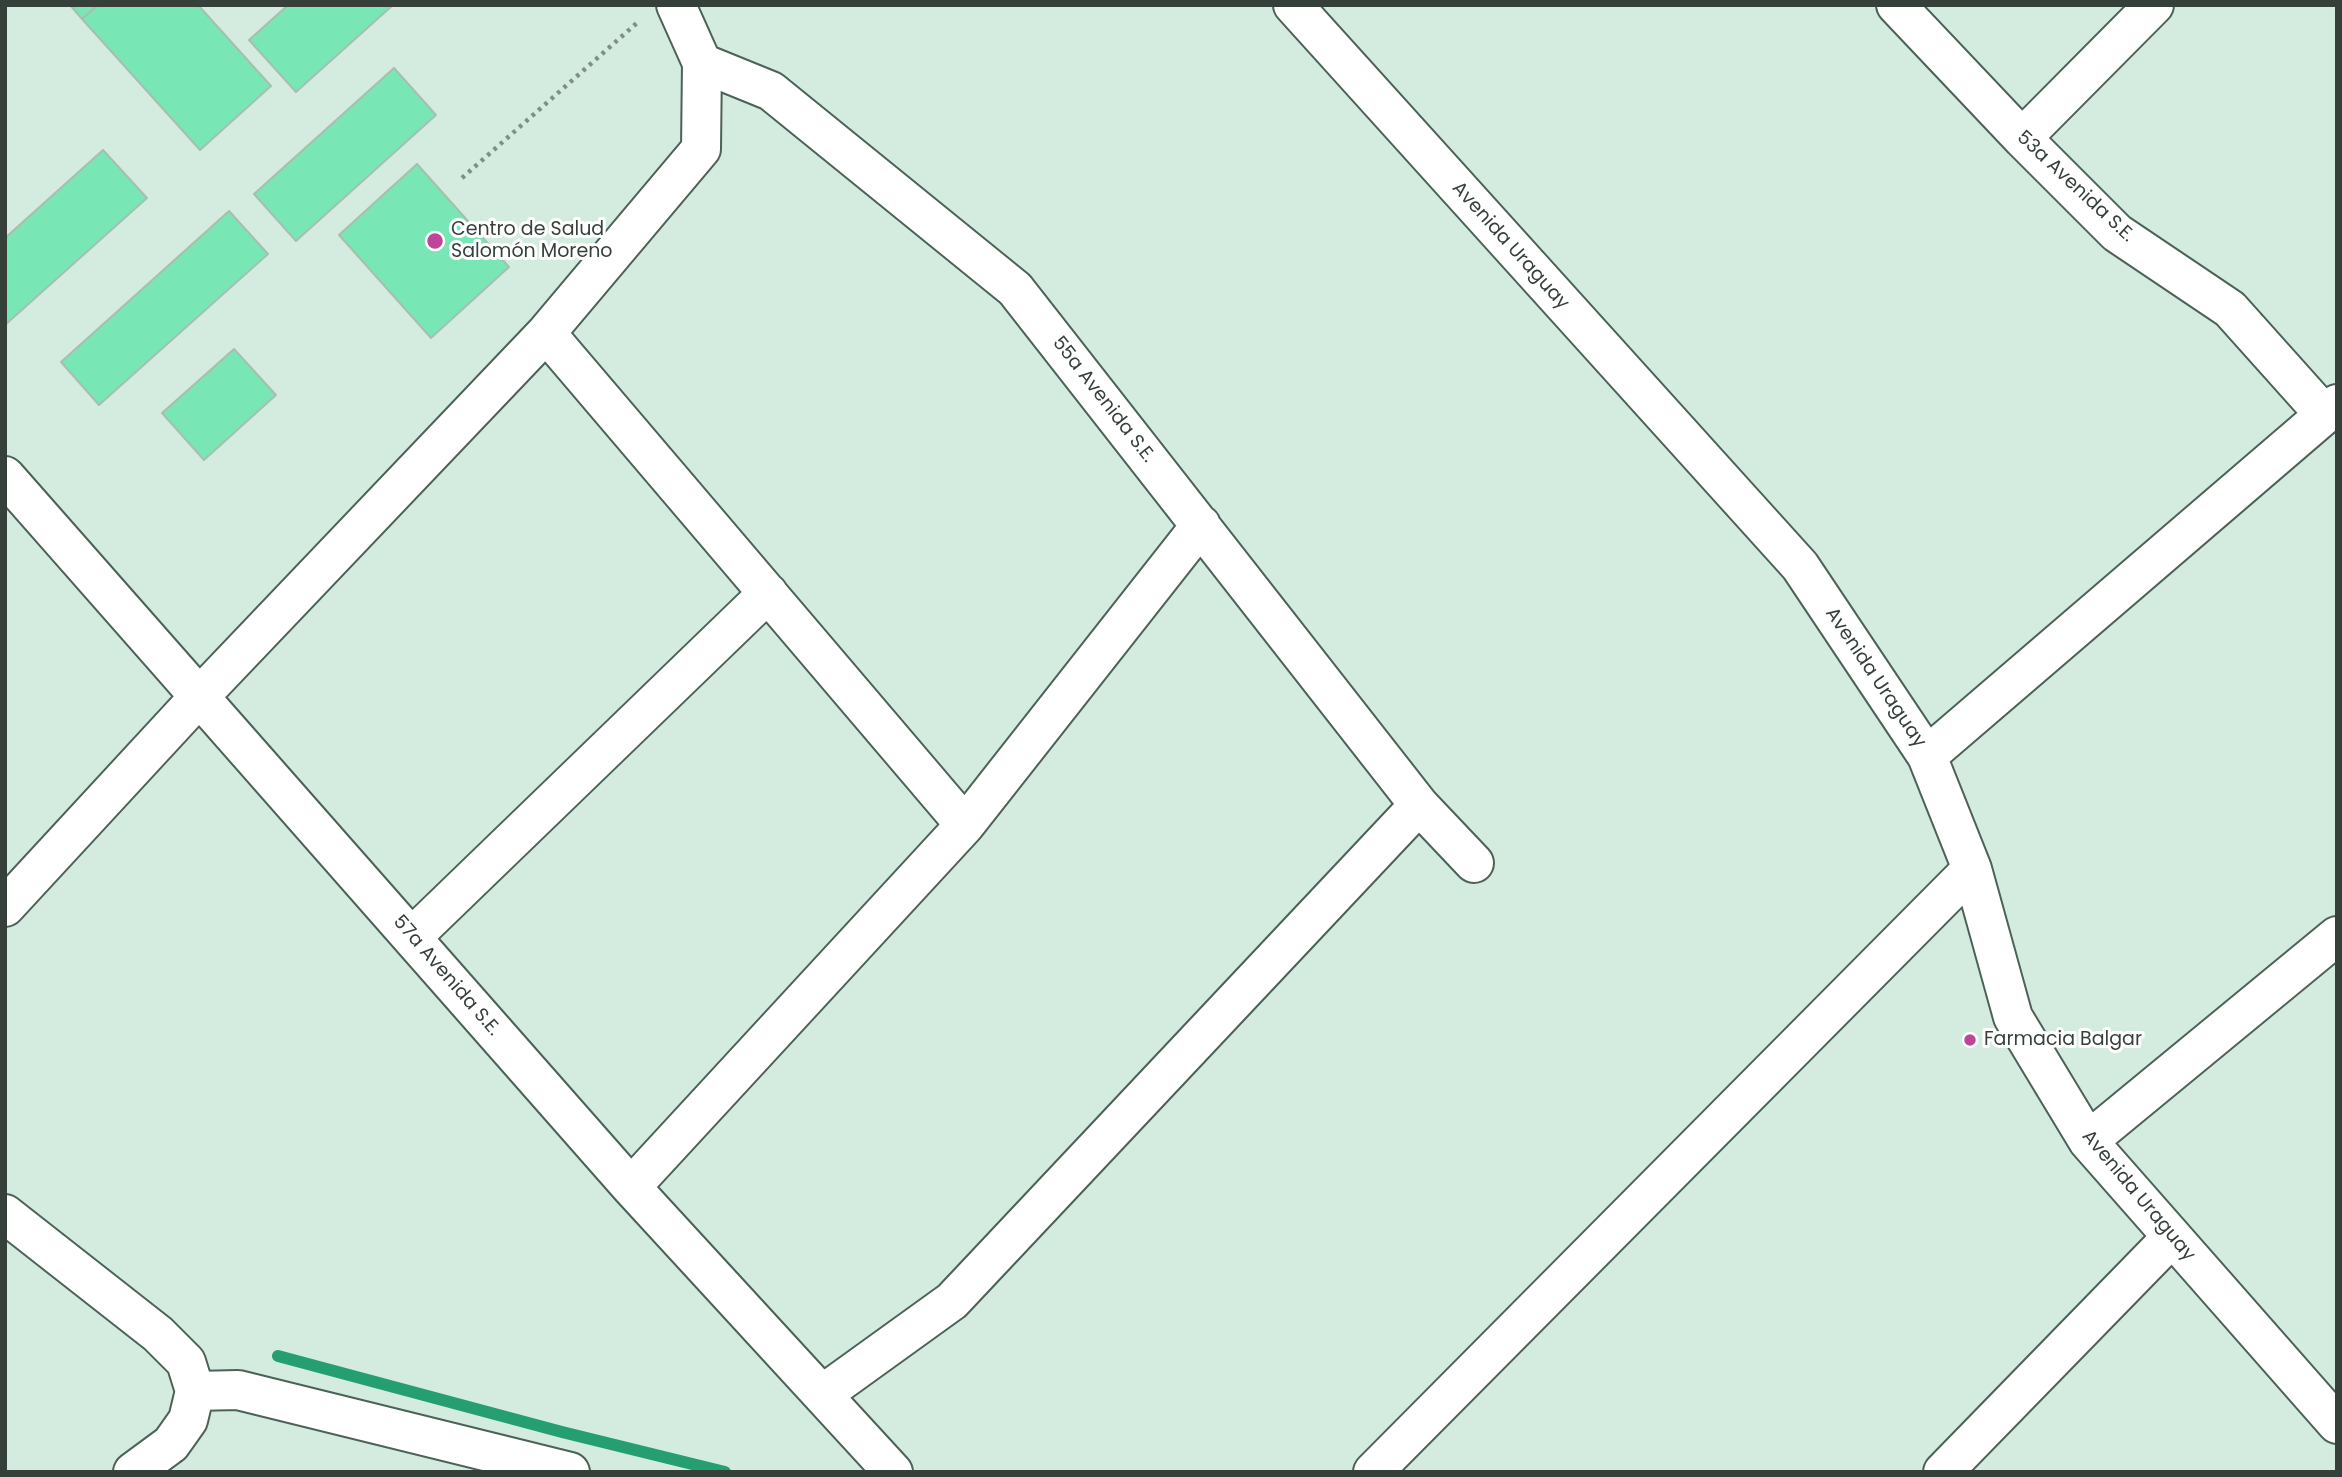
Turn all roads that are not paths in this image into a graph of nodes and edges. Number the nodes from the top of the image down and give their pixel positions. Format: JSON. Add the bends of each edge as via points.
{"nodes":[{"id":1,"x":1293,"y":5,"type":"edge"},
{"id":2,"x":1896,"y":5,"type":"edge"},
{"id":3,"x":2154,"y":5,"type":"edge"},
{"id":4,"x":662,"y":9,"type":"edge"},
{"id":5,"x":702,"y":63,"type":"junction"},
{"id":6,"x":2022,"y":138,"type":"junction"},
{"id":7,"x":546,"y":333,"type":"junction"},
{"id":8,"x":2330,"y":409,"type":"edge"},
{"id":9,"x":5,"y":476,"type":"edge"},
{"id":10,"x":1201,"y":525,"type":"junction"},
{"id":11,"x":768,"y":593,"type":"junction"},
{"id":12,"x":200,"y":696,"type":"junction"},
{"id":13,"x":1927,"y":756,"type":"junction"},
{"id":14,"x":1419,"y":805,"type":"junction"},
{"id":15,"x":965,"y":825,"type":"junction"},
{"id":16,"x":1474,"y":863,"type":"dead end"},
{"id":17,"x":1972,"y":869,"type":"junction"},
{"id":18,"x":5,"y":907,"type":"edge"},
{"id":19,"x":2337,"y":936,"type":"edge"},
{"id":20,"x":412,"y":937,"type":"junction"},
{"id":21,"x":2088,"y":1141,"type":"junction"},
{"id":22,"x":631,"y":1186,"type":"junction"},
{"id":23,"x":5,"y":1214,"type":"edge"},
{"id":24,"x":2172,"y":1237,"type":"junction"},
{"id":25,"x":195,"y":1391,"type":"junction"},
{"id":26,"x":823,"y":1394,"type":"junction"},
{"id":27,"x":2337,"y":1424,"type":"edge"},
{"id":28,"x":133,"y":1472,"type":"edge"},
{"id":29,"x":570,"y":1472,"type":"edge"},
{"id":30,"x":892,"y":1472,"type":"edge"},
{"id":31,"x":1373,"y":1472,"type":"edge"},
{"id":32,"x":1943,"y":1472,"type":"edge"}],
"edges":[{"from":1,"to":13,"type":"street","name":"Avenida Uraguay","via":[[1800,566]]},
{"from":2,"to":6,"type":"street","name":"53a Avenida S.E."},
{"from":3,"to":6,"type":"street"},
{"from":4,"to":5,"type":"street"},
{"from":5,"to":7,"type":"street","via":[[701,149]]},
{"from":5,"to":10,"type":"street","name":"55a Avenida S.E.","via":[[771,91],[1015,289]]},
{"from":6,"to":8,"type":"street","name":"53a Avenida S.E.","via":[[2118,233],[2230,309]]},
{"from":7,"to":11,"type":"street"},
{"from":7,"to":12,"type":"street"},
{"from":8,"to":13,"type":"street"},
{"from":9,"to":12,"type":"street","name":"57a Avenida S.E."},
{"from":10,"to":14,"type":"street","name":"55a Avenida S.E."},
{"from":10,"to":15,"type":"street"},
{"from":11,"to":15,"type":"street"},
{"from":11,"to":20,"type":"street"},
{"from":12,"to":18,"type":"street"},
{"from":12,"to":20,"type":"street","name":"57a Avenida S.E."},
{"from":13,"to":17,"type":"street","name":"Avenida Uraguay"},
{"from":14,"to":16,"type":"street","name":"55a Avenida S.E."},
{"from":14,"to":26,"type":"street","via":[[952,1301]]},
{"from":15,"to":22,"type":"street"},
{"from":17,"to":21,"type":"street","name":"Avenida Uraguay","via":[[2013,1017]]},
{"from":17,"to":31,"type":"street"},
{"from":19,"to":21,"type":"street"},
{"from":20,"to":22,"type":"street","name":"57a Avenida S.E."},
{"from":21,"to":24,"type":"street","name":"Avenida Uraguay"},
{"from":22,"to":26,"type":"street","name":"57a Avenida S.E."},
{"from":23,"to":25,"type":"street","via":[[158,1334],[186,1362]]},
{"from":24,"to":27,"type":"street","name":"Avenida Uraguay"},
{"from":24,"to":32,"type":"street"},
{"from":25,"to":28,"type":"street","via":[[188,1420],[171,1444]]},
{"from":25,"to":29,"type":"street","via":[[238,1390]]},
{"from":26,"to":30,"type":"street","name":"57a Avenida S.E."}]}
